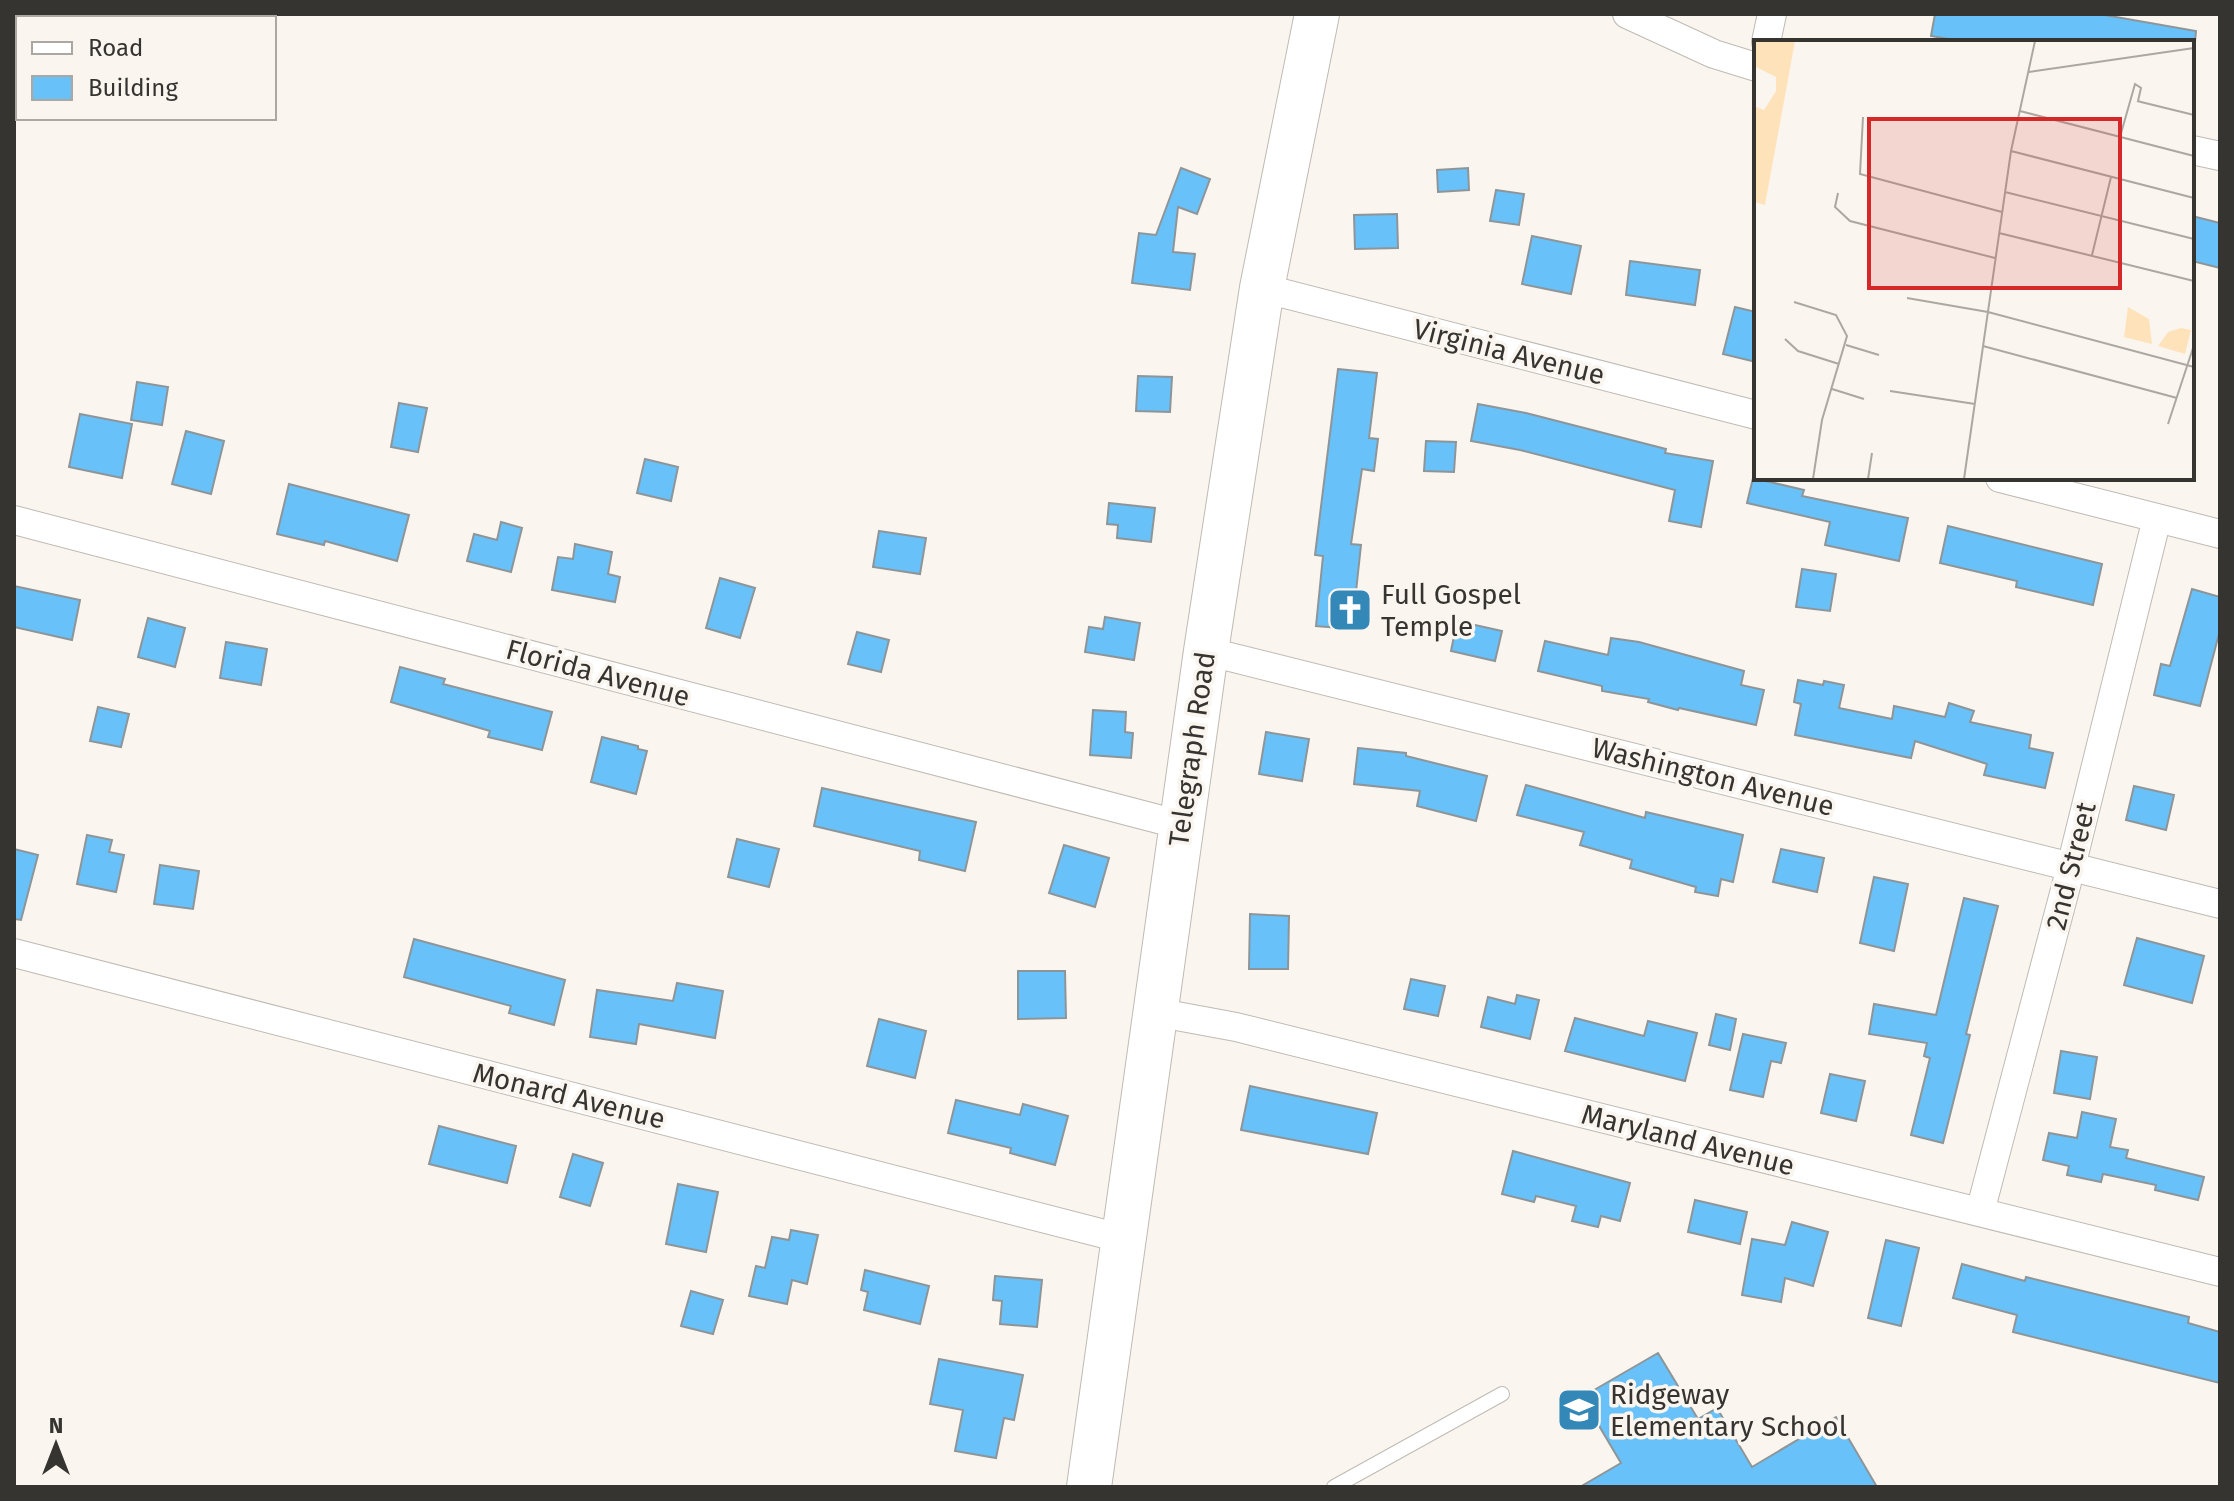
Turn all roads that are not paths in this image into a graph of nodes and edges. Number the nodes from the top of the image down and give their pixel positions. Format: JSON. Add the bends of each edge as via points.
{"nodes":[{"id":1,"x":1317,"y":14,"type":"edge"},
{"id":2,"x":1627,"y":14,"type":"edge"},
{"id":3,"x":1772,"y":14,"type":"edge"},
{"id":4,"x":1766,"y":40,"type":"edge"},
{"id":5,"x":1754,"y":66,"type":"edge"},
{"id":6,"x":2194,"y":150,"type":"edge"},
{"id":7,"x":2220,"y":156,"type":"edge"},
{"id":8,"x":1262,"y":288,"type":"junction"},
{"id":9,"x":1754,"y":414,"type":"edge"},
{"id":10,"x":2008,"y":480,"type":"edge"},
{"id":11,"x":2157,"y":518,"type":"junction"},
{"id":12,"x":14,"y":520,"type":"edge"},
{"id":13,"x":2220,"y":534,"type":"edge"},
{"id":14,"x":1206,"y":651,"type":"junction"},
{"id":15,"x":1181,"y":825,"type":"junction"},
{"id":16,"x":2071,"y":867,"type":"junction"},
{"id":17,"x":2220,"y":904,"type":"edge"},
{"id":18,"x":14,"y":953,"type":"edge"},
{"id":19,"x":1155,"y":1012,"type":"junction"},
{"id":20,"x":1980,"y":1212,"type":"junction"},
{"id":21,"x":1124,"y":1239,"type":"junction"},
{"id":22,"x":2220,"y":1272,"type":"edge"},
{"id":23,"x":1502,"y":1394,"type":"dead end"},
{"id":24,"x":1089,"y":1487,"type":"edge"},
{"id":25,"x":1334,"y":1487,"type":"edge"}],
"edges":[{"from":1,"to":8,"type":"main road","name":"Telegraph Road"},
{"from":2,"to":5,"type":"street"},
{"from":3,"to":4,"type":"street"},
{"from":6,"to":7,"type":"street"},
{"from":8,"to":9,"type":"street","name":"Virginia Avenue"},
{"from":8,"to":14,"type":"main road","name":"Telegraph Road"},
{"from":10,"to":11,"type":"street"},
{"from":11,"to":13,"type":"street"},
{"from":11,"to":16,"type":"street","name":"2nd Street"},
{"from":12,"to":15,"type":"street","name":"Florida Avenue"},
{"from":14,"to":15,"type":"main road","name":"Telegraph Road"},
{"from":14,"to":16,"type":"street","name":"Washington Avenue"},
{"from":15,"to":19,"type":"main road","name":"Telegraph Road"},
{"from":16,"to":17,"type":"street","name":"Washington Avenue"},
{"from":16,"to":20,"type":"street","name":"2nd Street"},
{"from":18,"to":21,"type":"street","name":"Monard Avenue"},
{"from":19,"to":20,"type":"street","name":"Maryland Avenue","via":[[1236,1027]]},
{"from":19,"to":21,"type":"main road","name":"Telegraph Road"},
{"from":20,"to":22,"type":"street","name":"Maryland Avenue"},
{"from":21,"to":24,"type":"main road","name":"Telegraph Road"},
{"from":23,"to":25,"type":"lane"}]}
